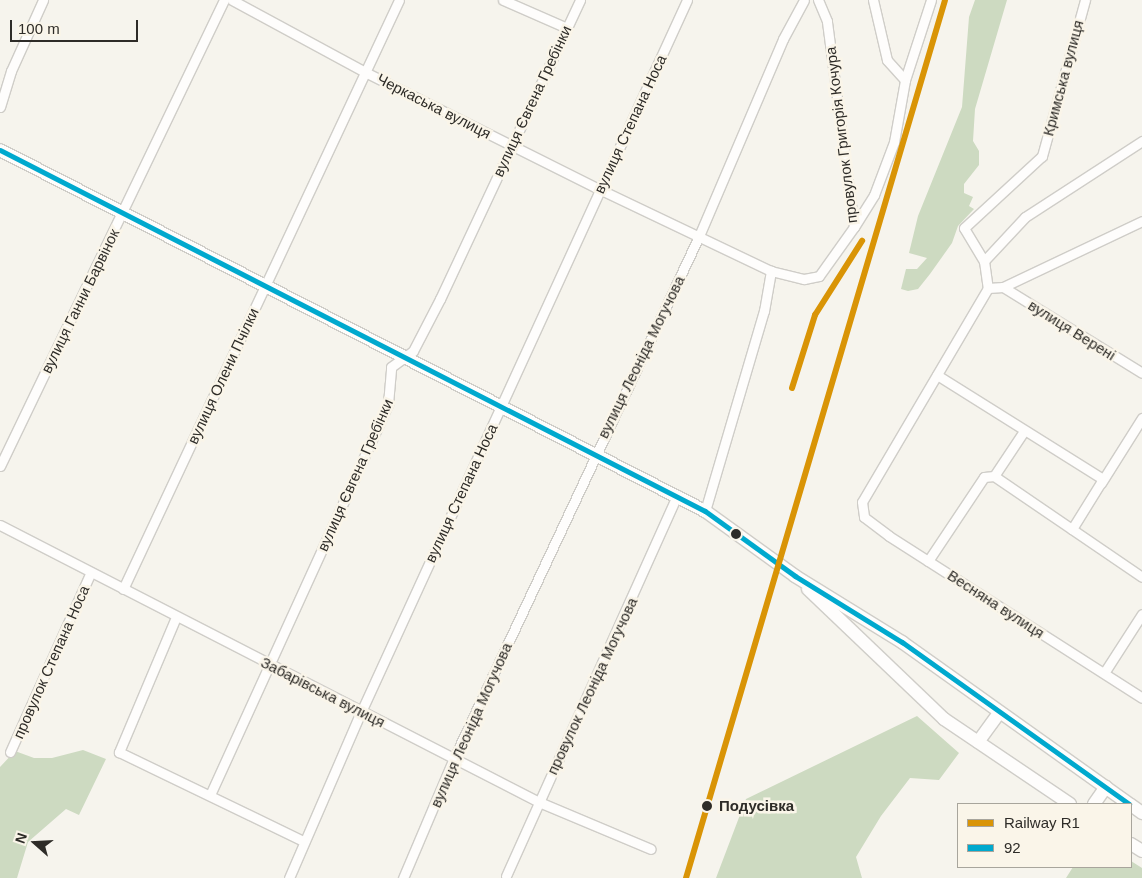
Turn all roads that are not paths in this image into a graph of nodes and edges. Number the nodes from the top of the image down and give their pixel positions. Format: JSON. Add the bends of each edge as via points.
{"nodes":[{"id":1,"x":43,"y":0,"type":"edge"},
{"id":2,"x":224,"y":0,"type":"edge"},
{"id":3,"x":232,"y":0,"type":"edge"},
{"id":4,"x":399,"y":0,"type":"edge"},
{"id":5,"x":503,"y":0,"type":"edge"},
{"id":6,"x":580,"y":0,"type":"edge"},
{"id":7,"x":687,"y":0,"type":"edge"},
{"id":8,"x":804,"y":0,"type":"edge"},
{"id":9,"x":818,"y":0,"type":"edge"},
{"id":10,"x":872,"y":0,"type":"edge"},
{"id":11,"x":931,"y":0,"type":"edge"},
{"id":12,"x":1085,"y":0,"type":"edge"},
{"id":13,"x":567,"y":28,"type":"junction"},
{"id":14,"x":366,"y":72,"type":"junction"},
{"id":15,"x":905,"y":80,"type":"junction"},
{"id":16,"x":0,"y":106,"type":"edge"},
{"id":17,"x":1142,"y":141,"type":"edge"},
{"id":18,"x":511,"y":145,"type":"junction"},
{"id":19,"x":0,"y":150,"type":"edge"},
{"id":20,"x":599,"y":189,"type":"junction"},
{"id":21,"x":122,"y":214,"type":"junction"},
{"id":22,"x":1142,"y":221,"type":"edge"},
{"id":23,"x":854,"y":226,"type":"junction"},
{"id":24,"x":699,"y":236,"type":"junction"},
{"id":25,"x":984,"y":260,"type":"junction"},
{"id":26,"x":771,"y":271,"type":"junction"},
{"id":27,"x":804,"y":279,"type":"joint"},
{"id":28,"x":266,"y":287,"type":"junction"},
{"id":29,"x":1003,"y":287,"type":"junction"},
{"id":30,"x":988,"y":288,"type":"junction"},
{"id":31,"x":403,"y":358,"type":"junction"},
{"id":32,"x":1142,"y":373,"type":"edge"},
{"id":33,"x":937,"y":375,"type":"junction"},
{"id":34,"x":500,"y":407,"type":"junction"},
{"id":35,"x":1142,"y":418,"type":"edge"},
{"id":36,"x":1024,"y":431,"type":"junction"},
{"id":37,"x":595,"y":454,"type":"junction"},
{"id":38,"x":0,"y":466,"type":"edge"},
{"id":39,"x":994,"y":476,"type":"junction"},
{"id":40,"x":1100,"y":483,"type":"junction"},
{"id":41,"x":677,"y":495,"type":"junction"},
{"id":42,"x":705,"y":511,"type":"junction"},
{"id":43,"x":0,"y":525,"type":"edge"},
{"id":44,"x":1072,"y":529,"type":"junction"},
{"id":45,"x":928,"y":561,"type":"junction"},
{"id":46,"x":91,"y":572,"type":"junction"},
{"id":47,"x":795,"y":576,"type":"junction"},
{"id":48,"x":1142,"y":577,"type":"edge"},
{"id":49,"x":123,"y":589,"type":"junction"},
{"id":50,"x":1142,"y":614,"type":"edge"},
{"id":51,"x":176,"y":617,"type":"junction"},
{"id":52,"x":269,"y":665,"type":"junction"},
{"id":53,"x":1104,"y":673,"type":"junction"},
{"id":54,"x":1142,"y":698,"type":"edge"},
{"id":55,"x":361,"y":712,"type":"junction"},
{"id":56,"x":999,"y":713,"type":"junction"},
{"id":57,"x":978,"y":742,"type":"junction"},
{"id":58,"x":10,"y":752,"type":"dead end"},
{"id":59,"x":454,"y":758,"type":"junction"},
{"id":60,"x":1106,"y":788,"type":"junction"},
{"id":61,"x":210,"y":795,"type":"junction"},
{"id":62,"x":539,"y":802,"type":"junction"},
{"id":63,"x":1069,"y":803,"type":"edge"},
{"id":64,"x":1095,"y":803,"type":"edge"},
{"id":65,"x":1127,"y":803,"type":"edge"},
{"id":66,"x":303,"y":841,"type":"junction"},
{"id":67,"x":651,"y":850,"type":"dead end"},
{"id":68,"x":506,"y":876,"type":"dead end"},
{"id":69,"x":289,"y":878,"type":"edge"},
{"id":70,"x":403,"y":878,"type":"edge"}],
"edges":[{"from":1,"to":16,"type":"street","via":[[11,71]]},
{"from":2,"to":21,"type":"street","name":"вулиця Ганни Барвінок"},
{"from":3,"to":14,"type":"street","name":"Черкаська вулиця"},
{"from":4,"to":14,"type":"street","name":"вулиця Олени Пчілки"},
{"from":5,"to":13,"type":"street"},
{"from":6,"to":13,"type":"street","name":"вулиця Євгена Гребінки"},
{"from":7,"to":20,"type":"street","name":"вулиця Степана Носа"},
{"from":8,"to":24,"type":"street","name":"вулиця Леоніда Могучова","via":[[783,39]]},
{"from":9,"to":23,"type":"street","name":"провулок Григорія Кочура","via":[[827,21]]},
{"from":10,"to":15,"type":"street","via":[[887,60]]},
{"from":11,"to":15,"type":"street"},
{"from":12,"to":25,"type":"street","name":"Кримська вулиця","via":[[1042,156],[964,228]]},
{"from":13,"to":18,"type":"street","name":"вулиця Євгена Гребінки"},
{"from":14,"to":18,"type":"street","name":"Черкаська вулиця"},
{"from":14,"to":28,"type":"street","name":"вулиця Олени Пчілки"},
{"from":15,"to":23,"type":"street","via":[[894,142],[874,195]]},
{"from":17,"to":25,"type":"street","via":[[1025,217]]},
{"from":18,"to":20,"type":"street","name":"Черкаська вулиця"},
{"from":18,"to":31,"type":"street","name":"вулиця Євгена Гребінки","via":[[440,299],[413,351]]},
{"from":19,"to":21,"type":"main road"},
{"from":20,"to":24,"type":"street","name":"Черкаська вулиця"},
{"from":20,"to":34,"type":"street","name":"вулиця Степана Носа"},
{"from":21,"to":28,"type":"main road"},
{"from":21,"to":38,"type":"street","name":"вулиця Ганни Барвінок"},
{"from":22,"to":29,"type":"street"},
{"from":23,"to":27,"type":"street","name":"провулок Григорія Кочура","via":[[819,276]]},
{"from":24,"to":26,"type":"street","name":"Черкаська вулиця"},
{"from":24,"to":37,"type":"street","name":"вулиця Леоніда Могучова"},
{"from":25,"to":30,"type":"street"},
{"from":26,"to":27,"type":"street","name":"Черкаська вулиця"},
{"from":26,"to":42,"type":"street","via":[[764,311]]},
{"from":28,"to":31,"type":"main road"},
{"from":28,"to":49,"type":"street","name":"вулиця Олени Пчілки"},
{"from":29,"to":30,"type":"street"},
{"from":29,"to":32,"type":"street","name":"вулиця Верені"},
{"from":30,"to":33,"type":"street"},
{"from":31,"to":34,"type":"main road"},
{"from":31,"to":52,"type":"street","name":"вулиця Євгена Гребінки","via":[[391,367],[388,404]]},
{"from":33,"to":36,"type":"street"},
{"from":33,"to":45,"type":"street","name":"Весняна вулиця","via":[[862,502],[864,517]]},
{"from":34,"to":37,"type":"main road"},
{"from":34,"to":55,"type":"street","name":"вулиця Степана Носа"},
{"from":35,"to":40,"type":"street"},
{"from":36,"to":39,"type":"street"},
{"from":36,"to":40,"type":"street","via":[[1103,479]]},
{"from":37,"to":41,"type":"main road"},
{"from":37,"to":59,"type":"street","name":"вулиця Леоніда Могучова"},
{"from":39,"to":44,"type":"street"},
{"from":39,"to":45,"type":"street","via":[[984,477]]},
{"from":40,"to":44,"type":"street"},
{"from":41,"to":42,"type":"main road"},
{"from":41,"to":62,"type":"street","name":"провулок Леоніда Могучова"},
{"from":42,"to":47,"type":"main road"},
{"from":43,"to":46,"type":"street","name":"Забарівська вулиця"},
{"from":44,"to":48,"type":"street"},
{"from":45,"to":53,"type":"street","name":"Весняна вулиця"},
{"from":46,"to":49,"type":"street","name":"Забарівська вулиця"},
{"from":46,"to":58,"type":"street","name":"провулок Степана Носа"},
{"from":47,"to":56,"type":"main road","via":[[902,642]]},
{"from":47,"to":57,"type":"main road","via":[[912,691]]},
{"from":49,"to":51,"type":"street","name":"Забарівська вулиця"},
{"from":50,"to":53,"type":"street"},
{"from":51,"to":52,"type":"street","name":"Забарівська вулиця"},
{"from":51,"to":61,"type":"street","via":[[119,752]]},
{"from":52,"to":55,"type":"street","name":"Забарівська вулиця"},
{"from":52,"to":61,"type":"street","name":"вулиця Євгена Гребінки"},
{"from":53,"to":54,"type":"street","name":"Весняна вулиця"},
{"from":55,"to":59,"type":"street","name":"Забарівська вулиця"},
{"from":55,"to":66,"type":"street","name":"вулиця Степана Носа"},
{"from":56,"to":57,"type":"main road"},
{"from":56,"to":60,"type":"main road"},
{"from":57,"to":63,"type":"main road"},
{"from":59,"to":62,"type":"street","name":"Забарівська вулиця"},
{"from":59,"to":70,"type":"street","name":"вулиця Леоніда Могучова"},
{"from":60,"to":64,"type":"main road"},
{"from":60,"to":65,"type":"main road"},
{"from":61,"to":66,"type":"street"},
{"from":62,"to":67,"type":"street","name":"Забарівська вулиця"},
{"from":62,"to":68,"type":"street","name":"провулок Леоніда Могучова"},
{"from":66,"to":69,"type":"street","name":"вулиця Степана Носа"}]}
